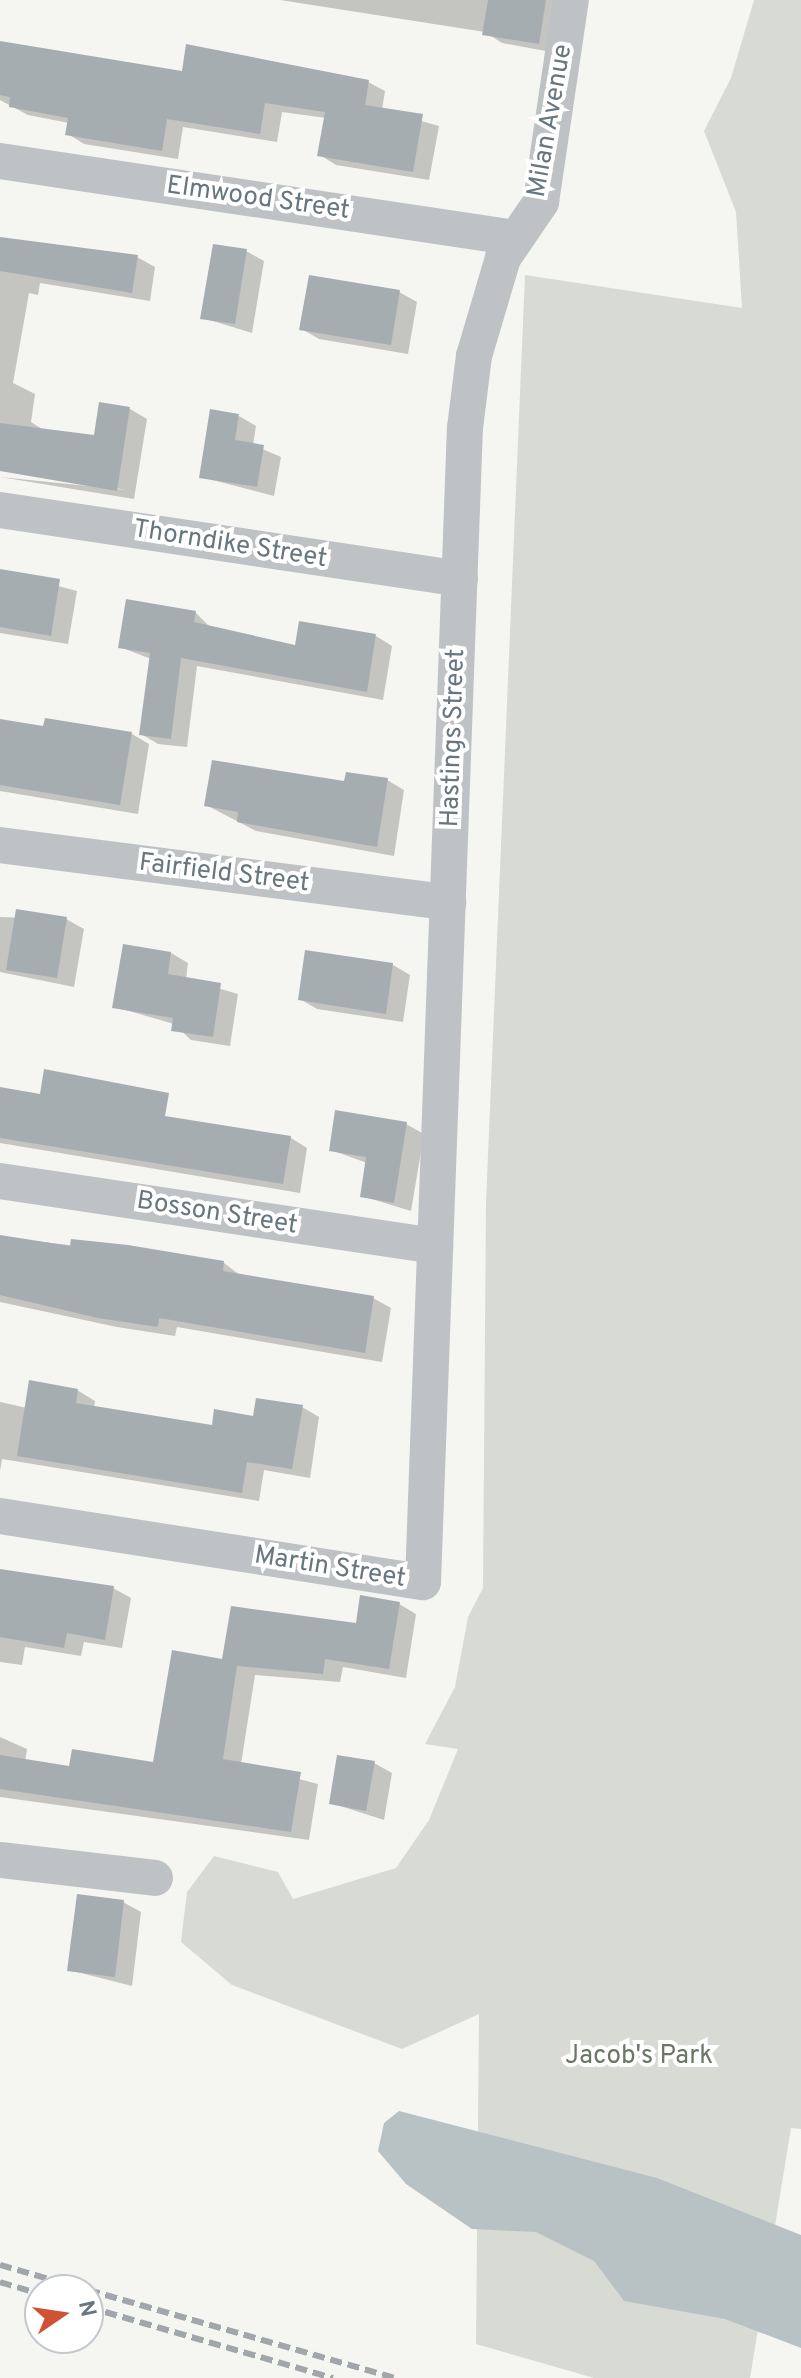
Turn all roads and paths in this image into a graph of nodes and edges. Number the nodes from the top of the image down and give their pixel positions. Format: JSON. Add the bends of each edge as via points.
{"nodes":[{"id":1,"x":571,"y":0,"type":"edge"},
{"id":2,"x":0,"y":161,"type":"edge"},
{"id":3,"x":516,"y":238,"type":"junction"},
{"id":4,"x":0,"y":510,"type":"edge"},
{"id":5,"x":460,"y":579,"type":"junction"},
{"id":6,"x":0,"y":845,"type":"edge"},
{"id":7,"x":448,"y":902,"type":"junction"},
{"id":8,"x":0,"y":1181,"type":"edge"},
{"id":9,"x":435,"y":1246,"type":"junction"},
{"id":10,"x":0,"y":1516,"type":"edge"},
{"id":11,"x":0,"y":1860,"type":"edge"},
{"id":12,"x":155,"y":1878,"type":"dead end"}],
"edges":[{"from":1,"to":3,"type":"street","name":"Milan Avenue","via":[[541,202]]},
{"from":2,"to":3,"type":"street","name":"Elmwood Street"},
{"from":3,"to":5,"type":"street","name":"Hastings Street","via":[[503,258],[474,356]]},
{"from":4,"to":5,"type":"street","name":"Thorndike Street"},
{"from":5,"to":7,"type":"street","name":"Hastings Street"},
{"from":6,"to":7,"type":"street","name":"Fairfield Street"},
{"from":7,"to":9,"type":"street","name":"Hastings Street"},
{"from":8,"to":9,"type":"street","name":"Bosson Street"},
{"from":9,"to":10,"type":"street","name":"Martin Street","via":[[423,1582]]},
{"from":11,"to":12,"type":"street"}]}
